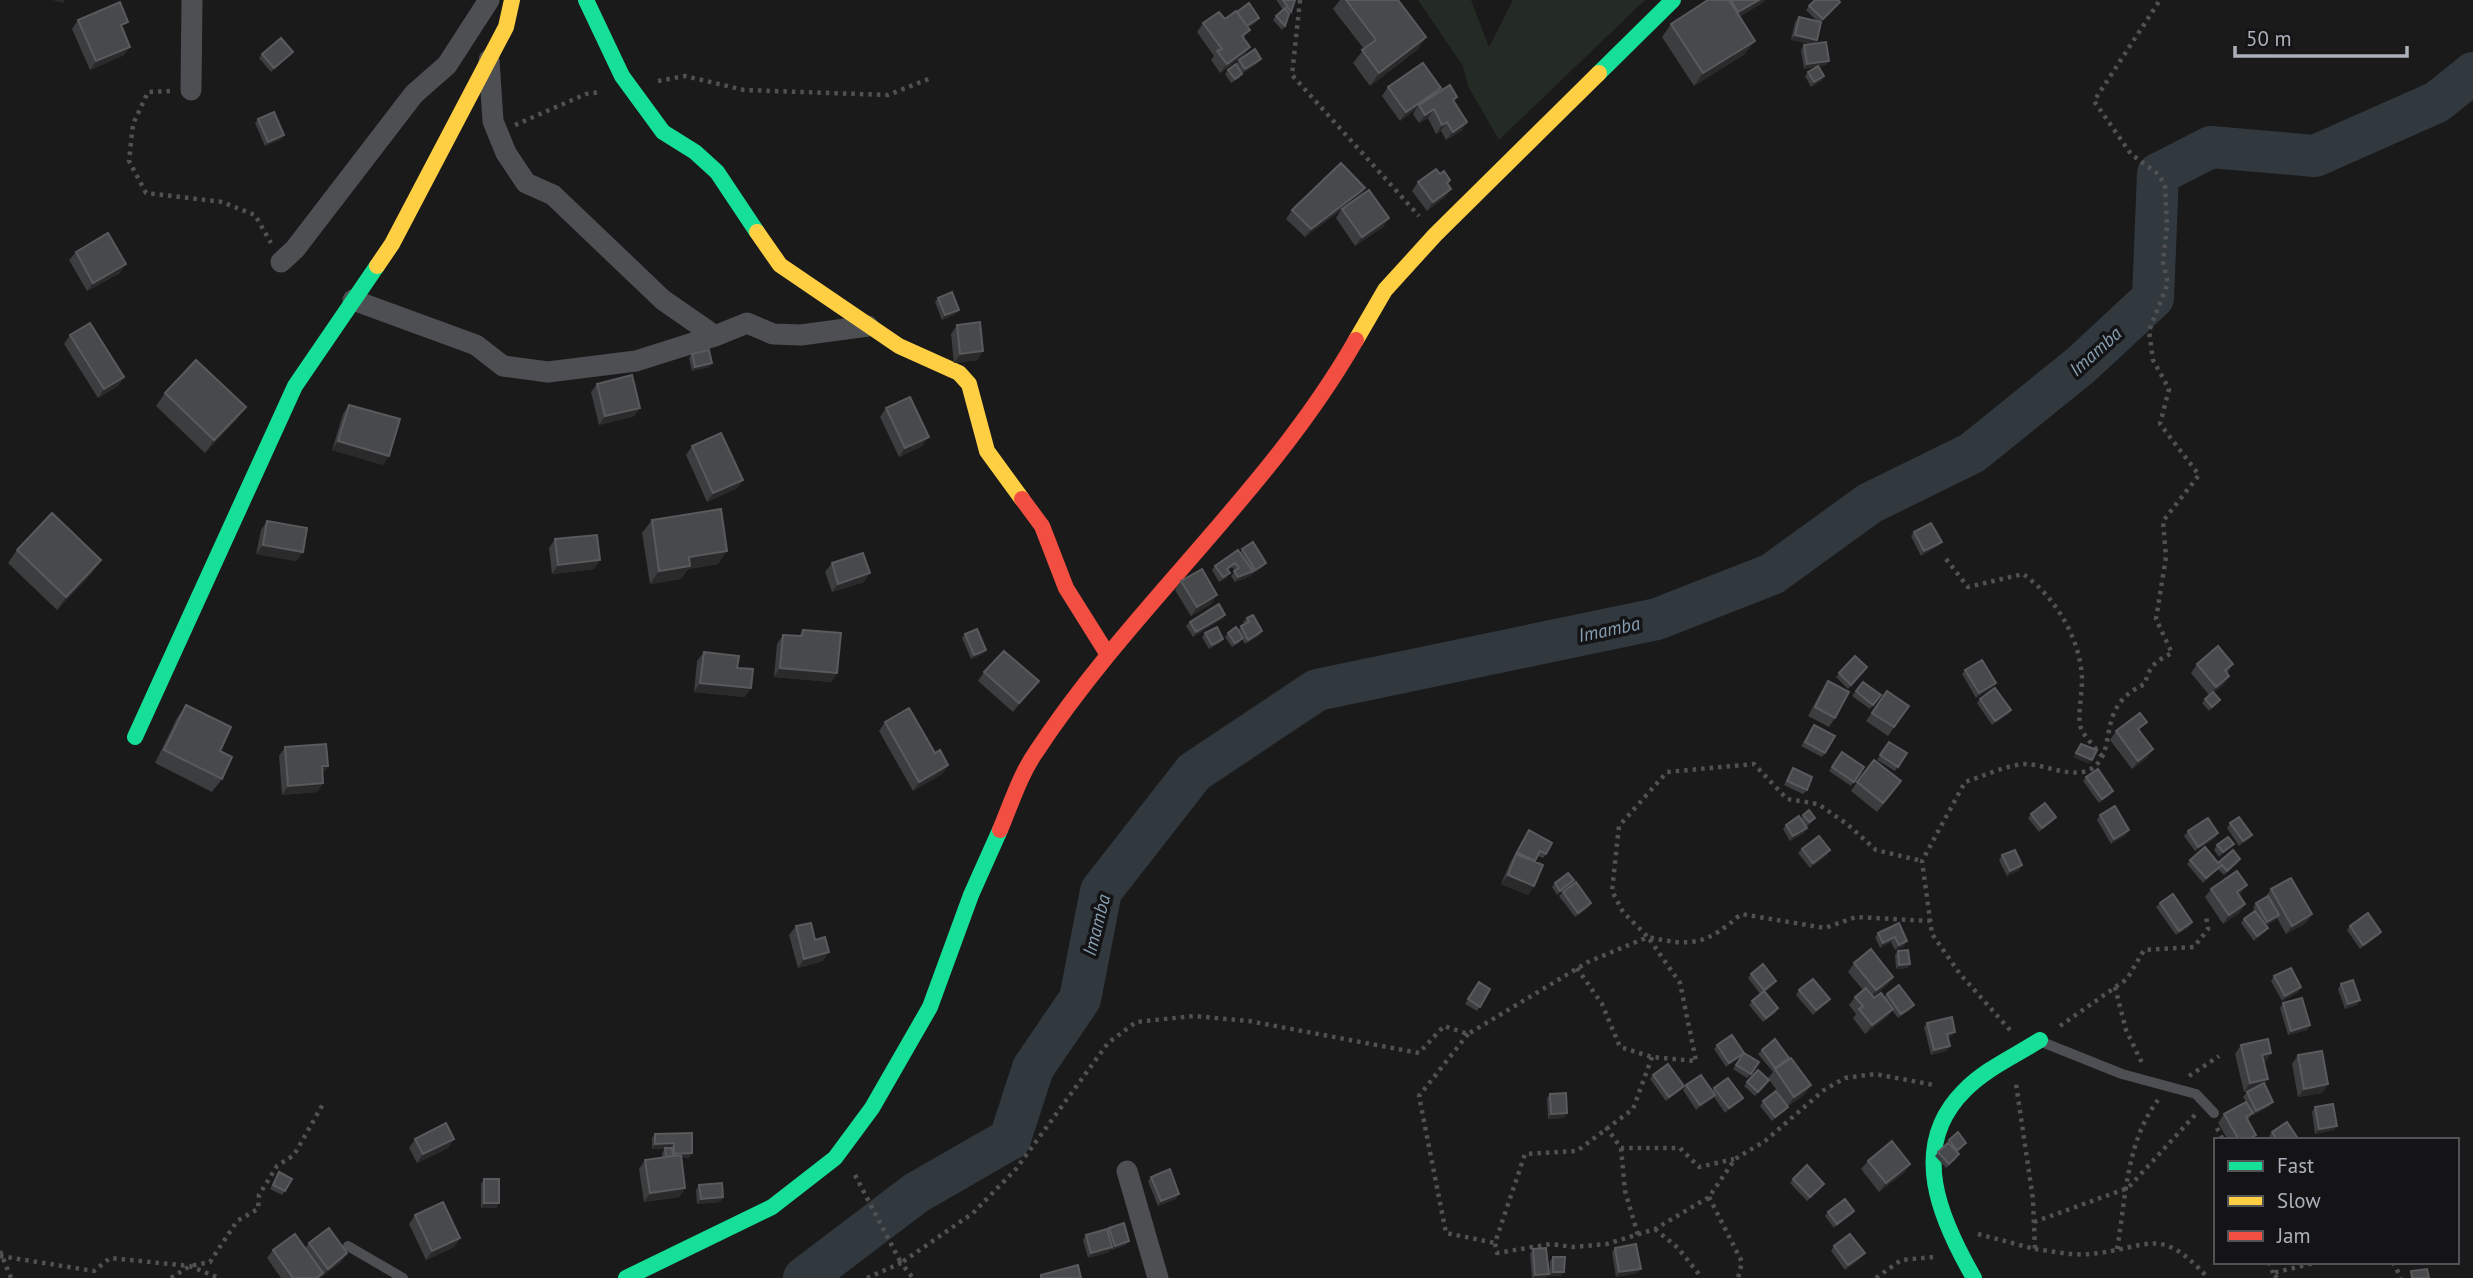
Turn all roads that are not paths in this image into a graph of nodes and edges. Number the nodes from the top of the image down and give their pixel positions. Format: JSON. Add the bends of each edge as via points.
{"nodes":[{"id":1,"x":192,"y":0,"type":"edge"},
{"id":2,"x":489,"y":0,"type":"edge"},
{"id":3,"x":512,"y":0,"type":"edge"},
{"id":4,"x":586,"y":0,"type":"edge"},
{"id":5,"x":1674,"y":0,"type":"edge"},
{"id":6,"x":489,"y":58,"type":"junction"},
{"id":7,"x":191,"y":90,"type":"road end"},
{"id":8,"x":281,"y":262,"type":"road end"},
{"id":9,"x":354,"y":300,"type":"junction"},
{"id":10,"x":868,"y":326,"type":"junction"},
{"id":11,"x":715,"y":336,"type":"junction"},
{"id":12,"x":1108,"y":654,"type":"junction"},
{"id":13,"x":135,"y":737,"type":"dead end"},
{"id":14,"x":2033,"y":1045,"type":"joint"},
{"id":15,"x":2214,"y":1113,"type":"dead end"},
{"id":16,"x":1127,"y":1171,"type":"dead end"},
{"id":17,"x":348,"y":1246,"type":"dead end"},
{"id":18,"x":403,"y":1278,"type":"edge"},
{"id":19,"x":626,"y":1278,"type":"edge"},
{"id":20,"x":1158,"y":1278,"type":"edge"},
{"id":21,"x":1974,"y":1278,"type":"edge"}],
"edges":[{"from":1,"to":7,"type":"street"},
{"from":2,"to":8,"type":"street","via":[[447,65],[414,94]]},
{"from":3,"to":6,"type":"street","via":[[506,27]]},
{"from":4,"to":10,"type":"street","via":[[630,87],[663,132],[717,172],[780,265]]},
{"from":5,"to":12,"type":"street","via":[[1435,234],[1385,290],[1335,377],[1277,459]]},
{"from":6,"to":9,"type":"street","via":[[392,244]]},
{"from":6,"to":11,"type":"street","via":[[493,121],[506,153],[526,183],[553,195],[663,300]]},
{"from":9,"to":11,"type":"street","via":[[476,345],[503,366],[548,372],[636,361]]},
{"from":9,"to":13,"type":"street","via":[[295,386]]},
{"from":10,"to":11,"type":"street","via":[[801,335],[773,334],[747,323]]},
{"from":10,"to":12,"type":"street","via":[[899,346],[959,373],[969,384],[987,452],[1042,526],[1066,588]]},
{"from":12,"to":19,"type":"street","via":[[1034,754],[971,895],[930,1007],[872,1108],[835,1158],[772,1207]]},
{"from":14,"to":15,"type":"lane","via":[[2196,1094]]},
{"from":14,"to":21,"type":"street","via":[[1963,1091],[1935,1132],[1930,1160],[1936,1197],[1955,1247]]},
{"from":16,"to":20,"type":"street"},
{"from":17,"to":18,"type":"lane"}]}
